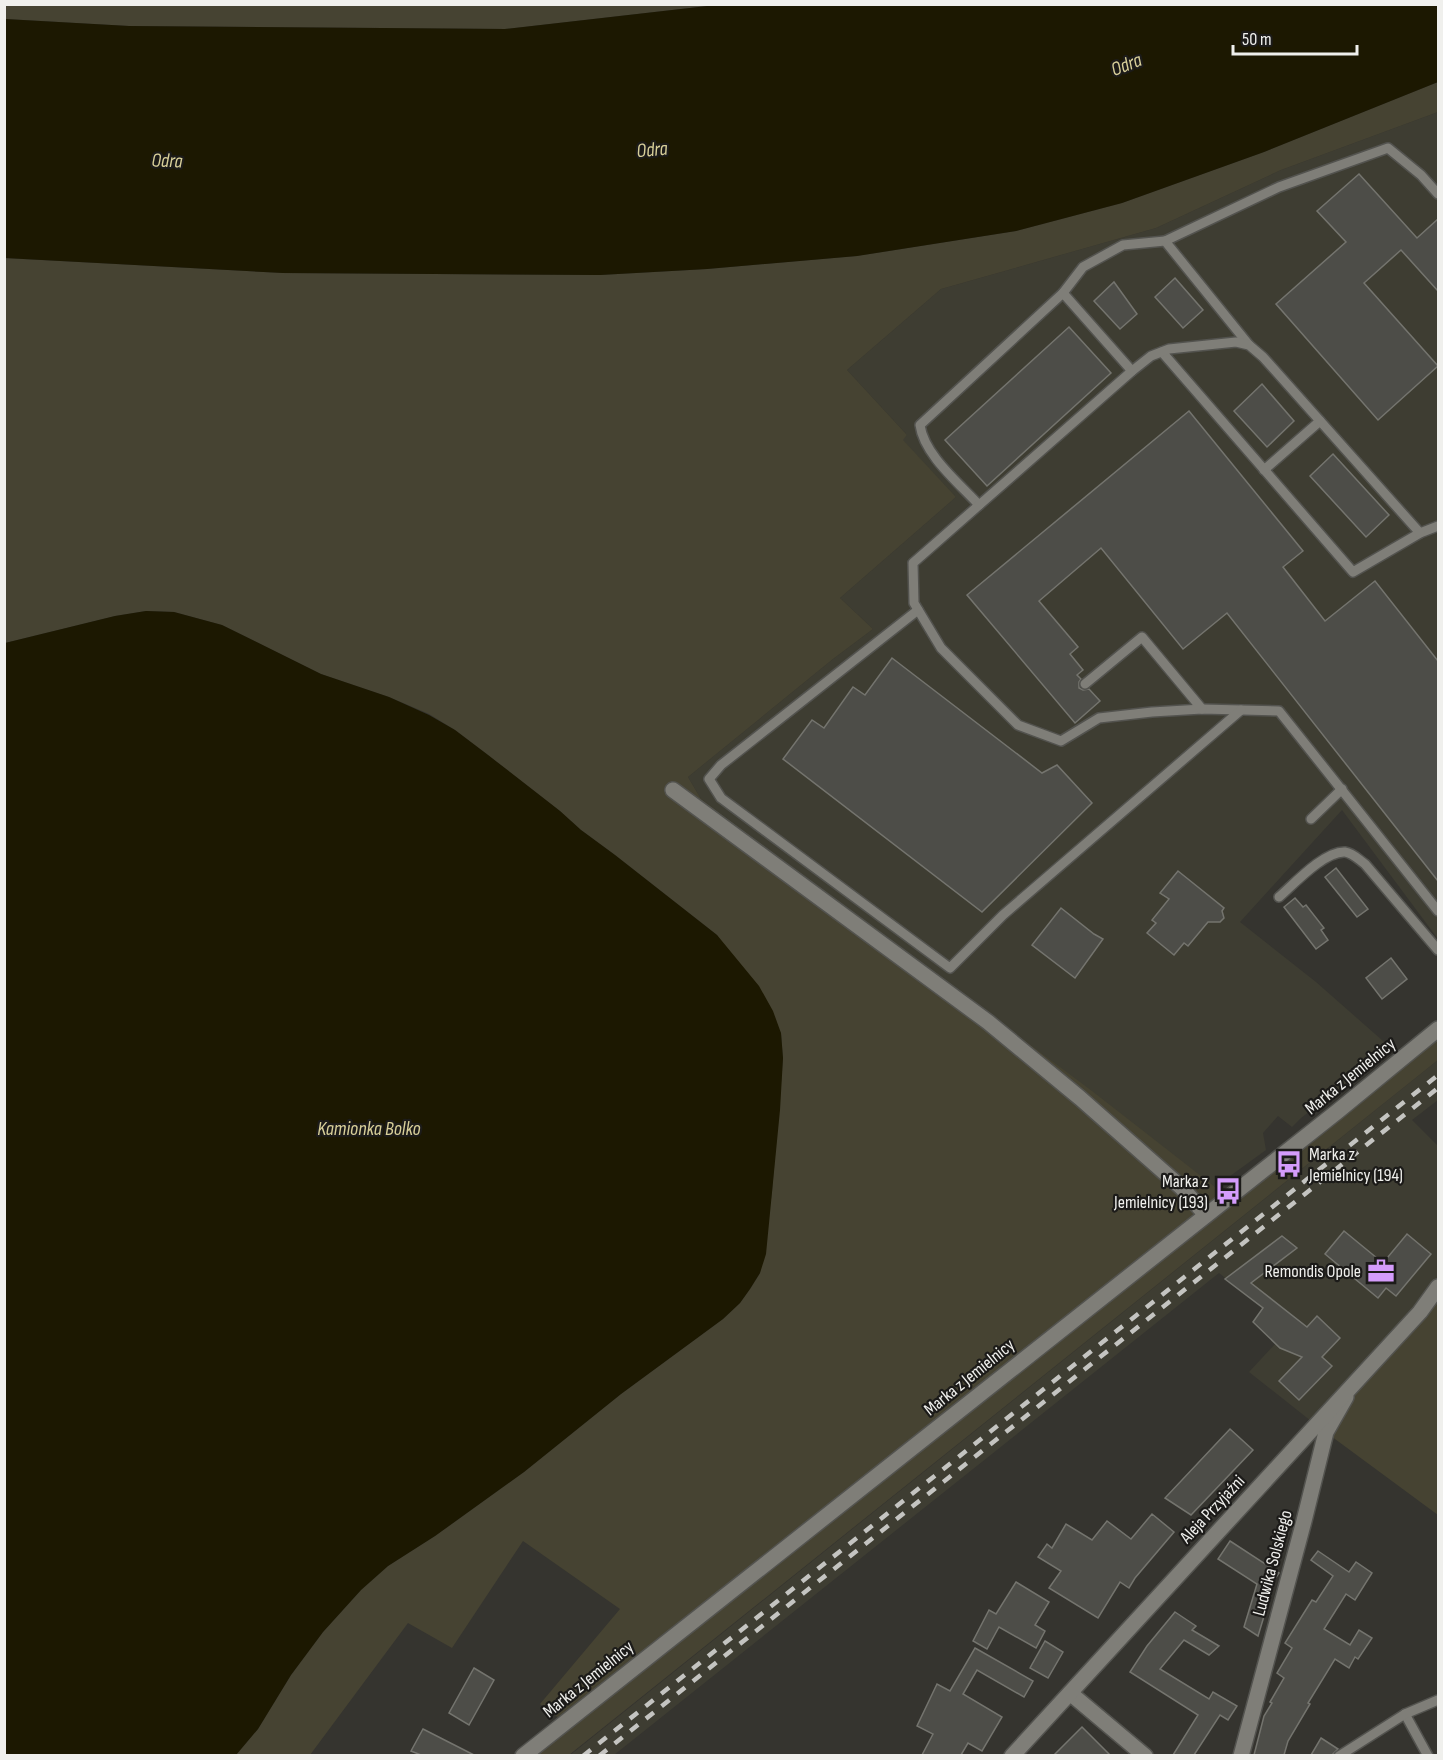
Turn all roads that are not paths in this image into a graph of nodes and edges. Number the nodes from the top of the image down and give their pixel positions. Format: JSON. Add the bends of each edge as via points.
{"nodes":[{"id":1,"x":1438,"y":194,"type":"edge"},
{"id":2,"x":1165,"y":241,"type":"junction"},
{"id":3,"x":1063,"y":293,"type":"junction"},
{"id":4,"x":1249,"y":345,"type":"junction"},
{"id":5,"x":1162,"y":352,"type":"junction"},
{"id":6,"x":1132,"y":371,"type":"junction"},
{"id":7,"x":1320,"y":421,"type":"junction"},
{"id":8,"x":1264,"y":470,"type":"junction"},
{"id":9,"x":980,"y":505,"type":"junction"},
{"id":10,"x":1438,"y":526,"type":"edge"},
{"id":11,"x":1420,"y":532,"type":"junction"},
{"id":12,"x":918,"y":610,"type":"junction"},
{"id":13,"x":1085,"y":684,"type":"dead end"},
{"id":14,"x":1202,"y":710,"type":"junction"},
{"id":15,"x":1241,"y":710,"type":"junction"},
{"id":16,"x":1342,"y":789,"type":"junction"},
{"id":17,"x":673,"y":790,"type":"dead end"},
{"id":18,"x":1311,"y":819,"type":"dead end"},
{"id":19,"x":1279,"y":897,"type":"dead end"},
{"id":20,"x":1438,"y":911,"type":"edge"},
{"id":21,"x":1438,"y":950,"type":"edge"},
{"id":22,"x":1438,"y":1029,"type":"edge"},
{"id":23,"x":1206,"y":1215,"type":"junction"},
{"id":24,"x":1438,"y":1287,"type":"edge"},
{"id":25,"x":1352,"y":1385,"type":"junction"},
{"id":26,"x":1070,"y":1693,"type":"junction"},
{"id":27,"x":1438,"y":1700,"type":"edge"},
{"id":28,"x":1405,"y":1714,"type":"junction"},
{"id":29,"x":523,"y":1755,"type":"edge"},
{"id":30,"x":1012,"y":1755,"type":"edge"},
{"id":31,"x":1145,"y":1755,"type":"edge"},
{"id":32,"x":1241,"y":1755,"type":"edge"},
{"id":33,"x":1339,"y":1755,"type":"edge"},
{"id":34,"x":1428,"y":1755,"type":"edge"}],
"edges":[{"from":1,"to":2,"type":"lane","via":[[1388,148],[1279,187]]},
{"from":2,"to":3,"type":"lane","via":[[1123,245],[1083,267]]},
{"from":2,"to":4,"type":"lane"},
{"from":3,"to":6,"type":"lane"},
{"from":3,"to":9,"type":"lane","via":[[920,425],[921,437],[931,453]]},
{"from":4,"to":5,"type":"lane","via":[[1236,342]]},
{"from":4,"to":7,"type":"lane"},
{"from":5,"to":6,"type":"lane"},
{"from":5,"to":8,"type":"lane"},
{"from":6,"to":9,"type":"lane"},
{"from":7,"to":8,"type":"lane"},
{"from":7,"to":11,"type":"lane"},
{"from":8,"to":11,"type":"lane","via":[[1353,572]]},
{"from":9,"to":12,"type":"lane","via":[[913,563],[914,603]]},
{"from":10,"to":11,"type":"lane"},
{"from":12,"to":14,"type":"lane","via":[[941,648],[1018,725],[1061,741],[1099,718]]},
{"from":12,"to":15,"type":"lane","via":[[721,765],[709,779],[721,798],[950,968],[1003,915]]},
{"from":13,"to":14,"type":"lane","via":[[1142,637]]},
{"from":14,"to":15,"type":"lane"},
{"from":15,"to":16,"type":"lane","via":[[1279,711]]},
{"from":16,"to":18,"type":"lane"},
{"from":16,"to":20,"type":"lane"},
{"from":17,"to":23,"type":"street","via":[[988,1023],[1097,1113],[1182,1188]]},
{"from":19,"to":21,"type":"lane","via":[[1322,861],[1336,854],[1352,854],[1365,864]]},
{"from":22,"to":23,"type":"street","name":"Marka z Jemielnicy"},
{"from":23,"to":29,"type":"street","name":"Marka z Jemielnicy"},
{"from":24,"to":25,"type":"street","name":"Aleja Przyjaźni"},
{"from":25,"to":26,"type":"street","name":"Aleja Przyjaźni"},
{"from":25,"to":32,"type":"street","name":"Ludwika Solskiego","via":[[1326,1432]]},
{"from":26,"to":30,"type":"street","name":"Aleja Przyjaźni"},
{"from":26,"to":31,"type":"street"},
{"from":27,"to":28,"type":"lane"},
{"from":28,"to":33,"type":"lane"},
{"from":28,"to":34,"type":"lane"}]}
